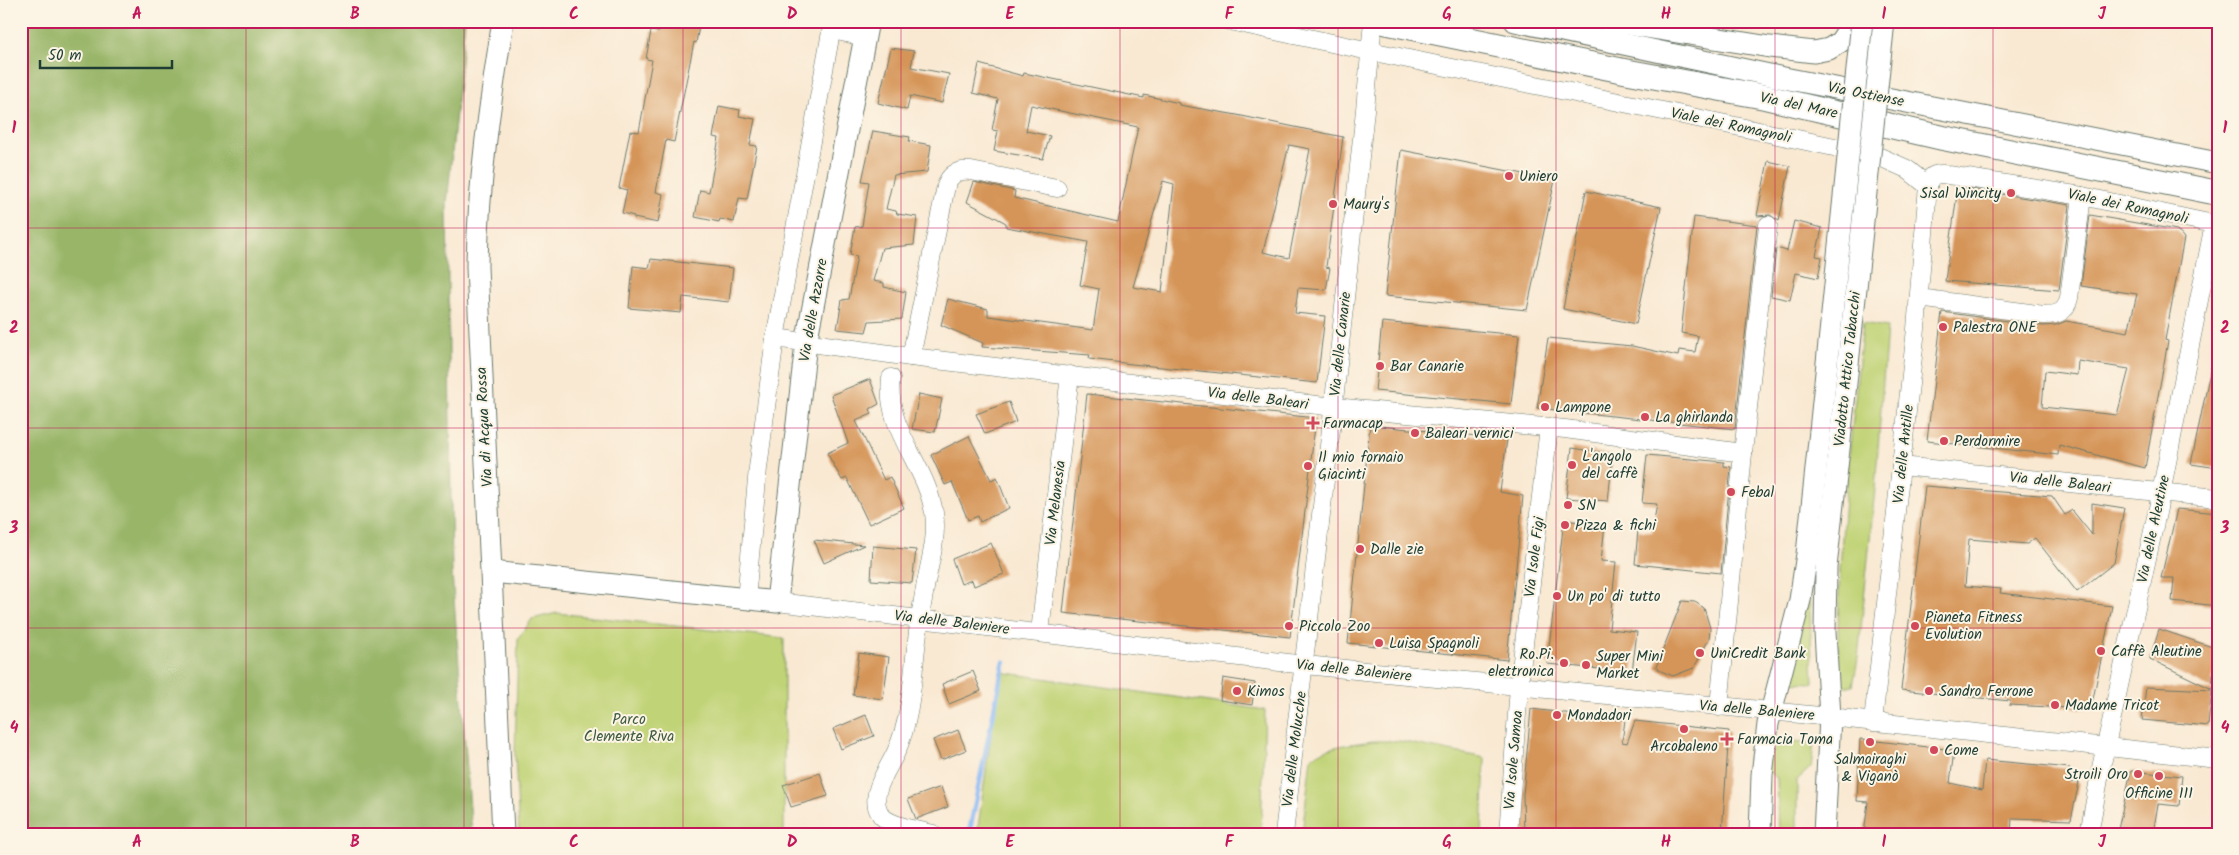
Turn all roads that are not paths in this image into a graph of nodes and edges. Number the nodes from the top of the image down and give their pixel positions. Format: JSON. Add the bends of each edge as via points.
{"nodes":[{"id":1,"x":503,"y":21,"type":"edge"},
{"id":2,"x":1230,"y":21,"type":"edge"},
{"id":3,"x":1373,"y":21,"type":"edge"},
{"id":4,"x":1379,"y":21,"type":"edge"},
{"id":5,"x":1516,"y":21,"type":"edge"},
{"id":6,"x":1608,"y":21,"type":"edge"},
{"id":7,"x":1854,"y":21,"type":"edge"},
{"id":8,"x":1862,"y":21,"type":"edge"},
{"id":9,"x":1884,"y":21,"type":"edge"},
{"id":10,"x":832,"y":25,"type":"edge"},
{"id":11,"x":867,"y":29,"type":"edge"},
{"id":12,"x":1370,"y":52,"type":"junction"},
{"id":13,"x":2218,"y":163,"type":"edge"},
{"id":14,"x":1928,"y":186,"type":"junction"},
{"id":15,"x":1058,"y":188,"type":"dead end"},
{"id":16,"x":2218,"y":193,"type":"edge"},
{"id":17,"x":2082,"y":196,"type":"junction"},
{"id":18,"x":2216,"y":224,"type":"edge"},
{"id":19,"x":1768,"y":225,"type":"dead end"},
{"id":20,"x":1919,"y":298,"type":"junction"},
{"id":21,"x":774,"y":338,"type":"junction"},
{"id":22,"x":806,"y":343,"type":"junction"},
{"id":23,"x":911,"y":357,"type":"junction"},
{"id":24,"x":1070,"y":375,"type":"junction"},
{"id":25,"x":891,"y":378,"type":"dead end"},
{"id":26,"x":1334,"y":407,"type":"junction"},
{"id":27,"x":1549,"y":427,"type":"junction"},
{"id":28,"x":1830,"y":431,"type":"junction"},
{"id":29,"x":1743,"y":453,"type":"junction"},
{"id":30,"x":1901,"y":466,"type":"junction"},
{"id":31,"x":2161,"y":492,"type":"junction"},
{"id":32,"x":2218,"y":498,"type":"edge"},
{"id":33,"x":492,"y":572,"type":"junction"},
{"id":34,"x":746,"y":600,"type":"junction"},
{"id":35,"x":777,"y":602,"type":"junction"},
{"id":36,"x":919,"y":618,"type":"junction"},
{"id":37,"x":1040,"y":632,"type":"junction"},
{"id":38,"x":1305,"y":665,"type":"junction"},
{"id":39,"x":1519,"y":687,"type":"junction"},
{"id":40,"x":1719,"y":707,"type":"junction"},
{"id":41,"x":1770,"y":711,"type":"junction"},
{"id":42,"x":1830,"y":717,"type":"junction"},
{"id":43,"x":1873,"y":722,"type":"junction"},
{"id":44,"x":2106,"y":747,"type":"junction"},
{"id":45,"x":2218,"y":759,"type":"edge"},
{"id":46,"x":503,"y":834,"type":"edge"},
{"id":47,"x":934,"y":834,"type":"edge"},
{"id":48,"x":1284,"y":834,"type":"edge"},
{"id":49,"x":1508,"y":834,"type":"edge"},
{"id":50,"x":1760,"y":834,"type":"edge"},
{"id":51,"x":1824,"y":834,"type":"edge"},
{"id":52,"x":2090,"y":834,"type":"edge"}],
"edges":[{"from":1,"to":33,"type":"street","name":"Via di Acqua Rossa","via":[[477,226]]},
{"from":2,"to":12,"type":"street","name":"Viale dei Romagnoli"},
{"from":3,"to":12,"type":"street"},
{"from":4,"to":16,"type":"main road","name":"Via del Mare","via":[[1765,97],[1943,138]]},
{"from":5,"to":13,"type":"street","name":"Via Ostiense","via":[[1779,77]]},
{"from":6,"to":7,"type":"street","via":[[1814,52],[1829,49],[1840,42]]},
{"from":8,"to":28,"type":"street","name":"Viadotto Attico Tabacchi","bridge":true},
{"from":9,"to":28,"type":"street","name":"Viadotto Attico Tabacchi","bridge":true},
{"from":10,"to":11,"type":"street"},
{"from":10,"to":21,"type":"street"},
{"from":11,"to":22,"type":"street","name":"Via delle Azzorre"},
{"from":12,"to":14,"type":"street","name":"Viale dei Romagnoli","via":[[1880,157],[1902,166]]},
{"from":12,"to":26,"type":"street","name":"Via delle Canarie"},
{"from":14,"to":17,"type":"street","name":"Viale dei Romagnoli","via":[[1934,174],[1942,174]]},
{"from":14,"to":20,"type":"street","name":"Via delle Antille"},
{"from":15,"to":23,"type":"street","via":[[971,171],[960,171],[951,176],[946,186]]},
{"from":17,"to":18,"type":"street","name":"Viale dei Romagnoli"},
{"from":17,"to":20,"type":"street","via":[[2069,298],[2062,312],[2044,315]]},
{"from":18,"to":31,"type":"street","name":"Via delle Aleutine"},
{"from":19,"to":29,"type":"street"},
{"from":20,"to":30,"type":"street","name":"Via delle Antille"},
{"from":21,"to":22,"type":"street","name":"Via delle Baleari"},
{"from":21,"to":34,"type":"street"},
{"from":22,"to":23,"type":"street","name":"Via delle Baleari"},
{"from":22,"to":35,"type":"street","name":"Via delle Azzorre"},
{"from":23,"to":24,"type":"street","name":"Via delle Baleari"},
{"from":24,"to":26,"type":"street","name":"Via delle Baleari"},
{"from":24,"to":37,"type":"street","name":"Via Melanesia"},
{"from":25,"to":36,"type":"street","via":[[889,392],[893,416],[927,487],[935,520]]},
{"from":26,"to":27,"type":"street","name":"Via delle Baleari"},
{"from":26,"to":38,"type":"street","name":"Via delle Canarie"},
{"from":27,"to":29,"type":"street","name":"Via delle Baleari"},
{"from":27,"to":39,"type":"street","name":"Via Isole Figi"},
{"from":28,"to":41,"type":"street","name":"Viadotto Attico Tabacchi","via":[[1800,600]]},
{"from":28,"to":42,"type":"street","name":"Viadotto Attico Tabacchi","via":[[1825,602]]},
{"from":29,"to":40,"type":"street"},
{"from":30,"to":31,"type":"street","name":"Via delle Baleari"},
{"from":30,"to":43,"type":"street","name":"Via delle Antille"},
{"from":31,"to":32,"type":"street","name":"Via delle Baleari"},
{"from":31,"to":44,"type":"street","name":"Via delle Aleutine"},
{"from":33,"to":34,"type":"street","name":"Via delle Baleniere"},
{"from":33,"to":46,"type":"street","name":"Via di Acqua Rossa"},
{"from":34,"to":35,"type":"street","name":"Via delle Baleniere"},
{"from":35,"to":36,"type":"street","name":"Via delle Baleniere"},
{"from":36,"to":37,"type":"street","name":"Via delle Baleniere"},
{"from":36,"to":47,"type":"street","via":[[907,721],[878,790],[877,807],[887,821]]},
{"from":37,"to":38,"type":"street","name":"Via delle Baleniere"},
{"from":38,"to":39,"type":"street","name":"Via delle Baleniere"},
{"from":38,"to":48,"type":"street","name":"Via delle Molucche"},
{"from":39,"to":40,"type":"street","name":"Via delle Baleniere"},
{"from":39,"to":49,"type":"street","name":"Via Isole Samoa"},
{"from":40,"to":41,"type":"street","name":"Via delle Baleniere"},
{"from":41,"to":42,"type":"street","name":"Via delle Baleniere"},
{"from":41,"to":50,"type":"street","name":"Viadotto Attico Tabacchi","via":[[1762,775]]},
{"from":42,"to":43,"type":"street","name":"Via delle Baleniere"},
{"from":42,"to":51,"type":"street","name":"Viadotto Attico Tabacchi"},
{"from":43,"to":44,"type":"street","name":"Via delle Baleniere"},
{"from":44,"to":45,"type":"street","name":"Via delle Baleniere"},
{"from":44,"to":52,"type":"street","name":"Via delle Aleutine"}]}
